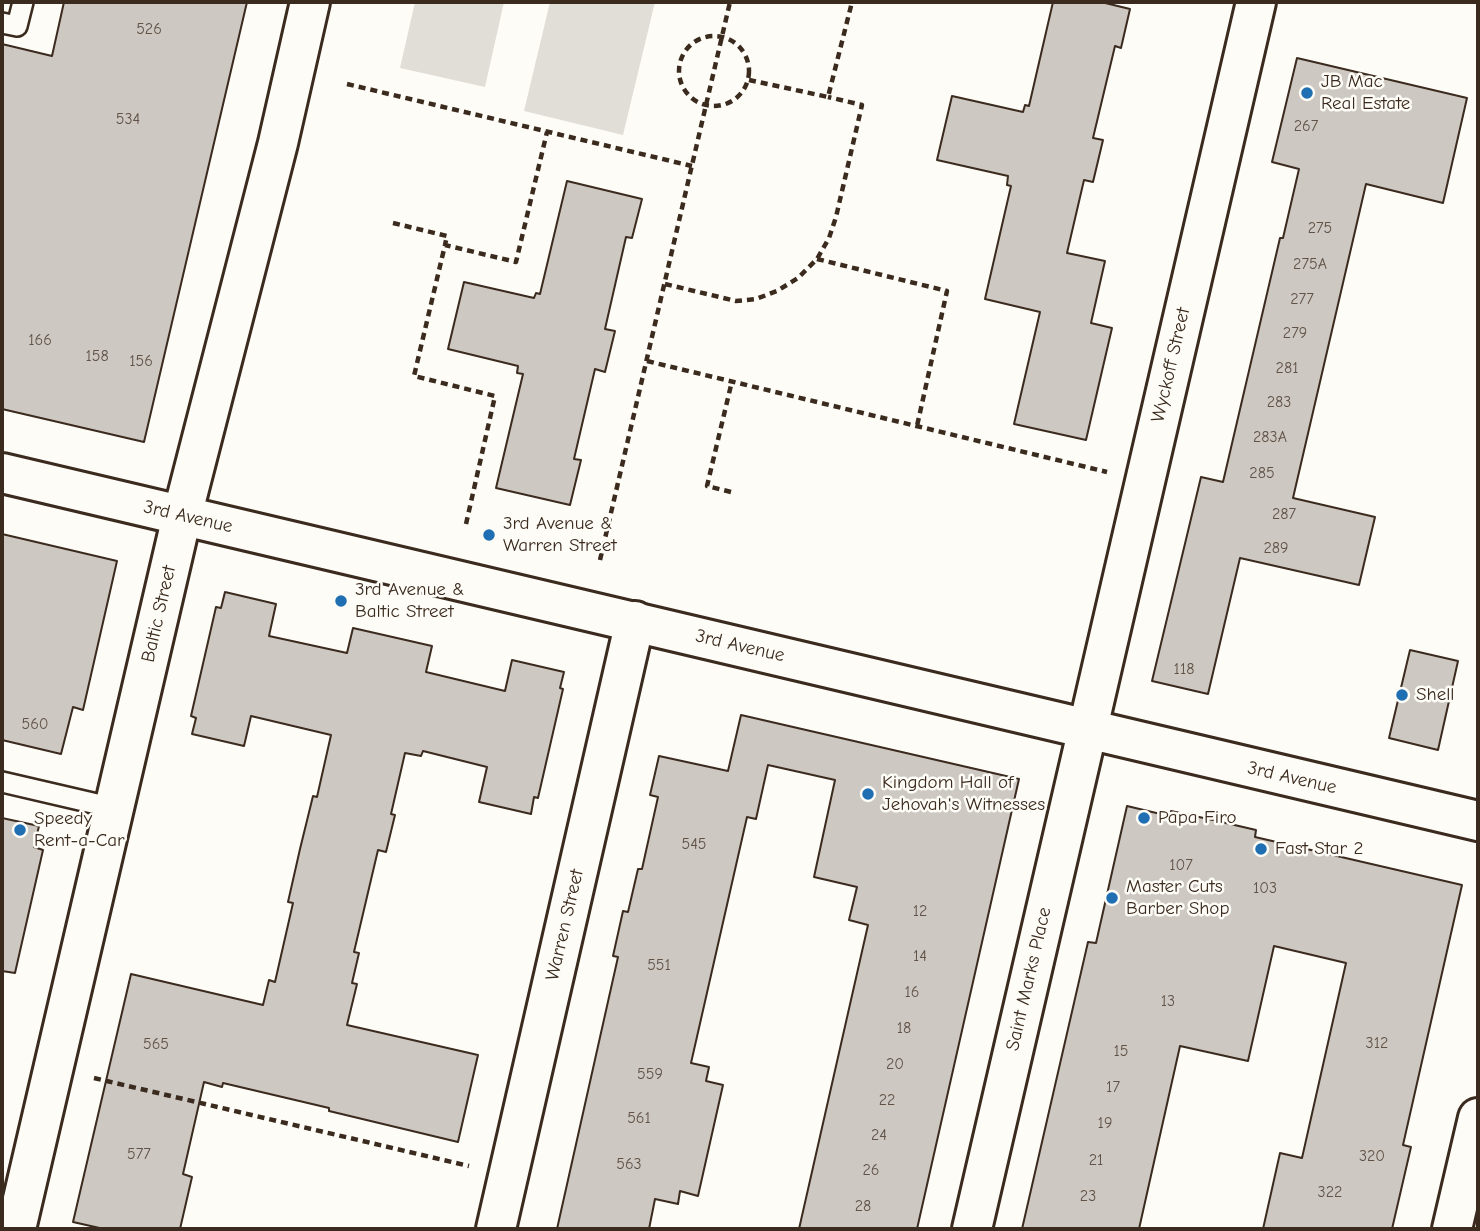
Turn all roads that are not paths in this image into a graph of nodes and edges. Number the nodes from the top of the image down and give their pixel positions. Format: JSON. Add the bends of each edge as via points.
{"nodes":[{"id":1,"x":23,"y":2,"type":"edge"},
{"id":2,"x":310,"y":2,"type":"edge"},
{"id":3,"x":1256,"y":2,"type":"edge"},
{"id":4,"x":2,"y":23,"type":"edge"},
{"id":5,"x":2,"y":474,"type":"edge"},
{"id":6,"x":182,"y":516,"type":"junction"},
{"id":7,"x":635,"y":621,"type":"junction"},
{"id":8,"x":1087,"y":729,"type":"junction"},
{"id":9,"x":2,"y":782,"type":"edge"},
{"id":10,"x":114,"y":808,"type":"junction"},
{"id":11,"x":1478,"y":821,"type":"edge"},
{"id":12,"x":1478,"y":1118,"type":"edge"},
{"id":13,"x":16,"y":1229,"type":"edge"},
{"id":14,"x":496,"y":1229,"type":"edge"},
{"id":15,"x":972,"y":1229,"type":"edge"},
{"id":16,"x":1452,"y":1229,"type":"edge"}],
"edges":[{"from":1,"to":4,"type":"lane","via":[[17,26]]},
{"from":2,"to":6,"type":"street","name":"Baltic Street"},
{"from":3,"to":8,"type":"street","name":"Wyckoff Street"},
{"from":5,"to":6,"type":"street","name":"3rd Avenue"},
{"from":6,"to":7,"type":"street","name":"3rd Avenue"},
{"from":6,"to":10,"type":"street","name":"Baltic Street"},
{"from":7,"to":8,"type":"street","name":"3rd Avenue"},
{"from":7,"to":14,"type":"street","name":"Warren Street"},
{"from":8,"to":11,"type":"street","name":"3rd Avenue"},
{"from":8,"to":15,"type":"street","name":"Saint Marks Place"},
{"from":9,"to":10,"type":"lane"},
{"from":10,"to":13,"type":"street","name":"Baltic Street"},
{"from":12,"to":16,"type":"street"}]}
